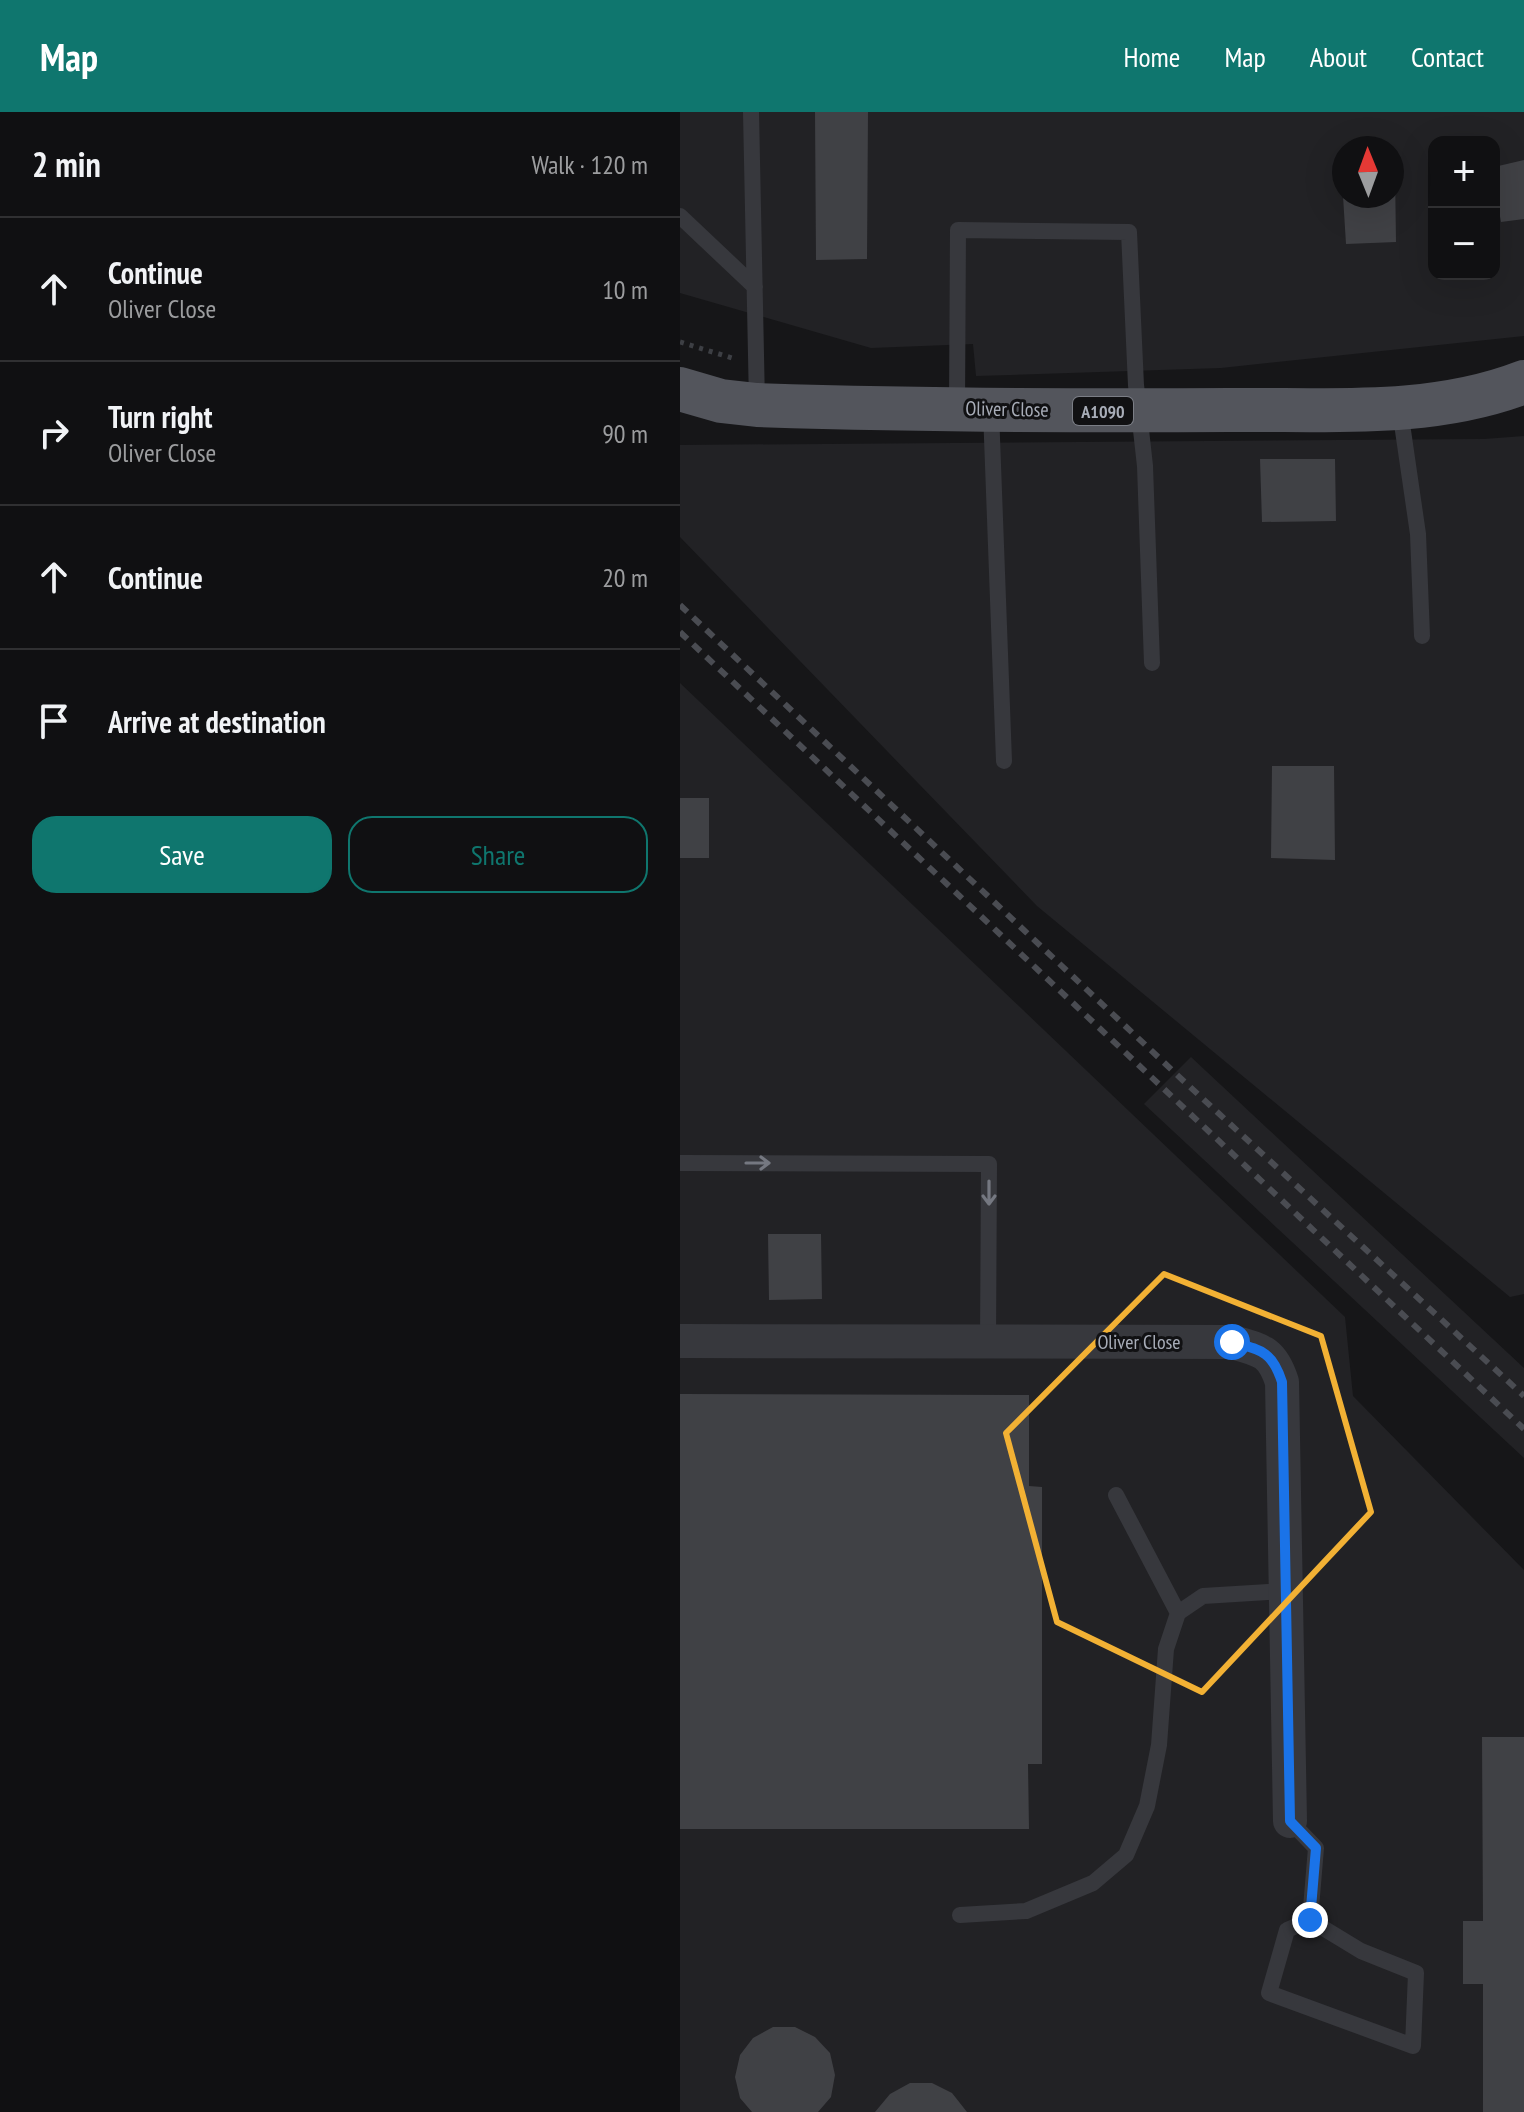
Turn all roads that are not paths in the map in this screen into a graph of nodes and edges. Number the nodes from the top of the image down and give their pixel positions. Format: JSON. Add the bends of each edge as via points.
{"nodes":[{"id":1,"x":751,"y":112,"type":"edge"},
{"id":2,"x":680,"y":216,"type":"edge"},
{"id":3,"x":755,"y":287,"type":"junction"},
{"id":4,"x":1524,"y":382,"type":"edge"},
{"id":5,"x":680,"y":389,"type":"edge"},
{"id":6,"x":757,"y":405,"type":"junction"},
{"id":7,"x":1400,"y":408,"type":"junction"},
{"id":8,"x":974,"y":409,"type":"junction"},
{"id":9,"x":1138,"y":411,"type":"junction"},
{"id":10,"x":1422,"y":636,"type":"dead end"},
{"id":11,"x":1152,"y":663,"type":"dead end"},
{"id":12,"x":1004,"y":761,"type":"dead end"},
{"id":13,"x":680,"y":1163,"type":"edge"},
{"id":14,"x":680,"y":1341,"type":"edge"},
{"id":15,"x":988,"y":1342,"type":"junction"},
{"id":16,"x":1116,"y":1495,"type":"dead end"},
{"id":17,"x":1286,"y":1591,"type":"junction"},
{"id":18,"x":1178,"y":1613,"type":"junction"},
{"id":19,"x":1290,"y":1821,"type":"joint"},
{"id":20,"x":960,"y":1915,"type":"dead end"},
{"id":21,"x":1310,"y":1920,"type":"junction"}],
"edges":[{"from":1,"to":3,"type":"lane"},
{"from":2,"to":3,"type":"lane"},
{"from":3,"to":6,"type":"lane"},
{"from":4,"to":7,"type":"main road","name":"Oliver Close","number":"A1090","via":[[1486,395]]},
{"from":5,"to":6,"type":"main road","name":"Oliver Close","number":"A1090"},
{"from":6,"to":8,"type":"main road","name":"Oliver Close","number":"A1090"},
{"from":7,"to":9,"type":"main road","name":"Oliver Close","number":"A1090"},
{"from":7,"to":10,"type":"lane","via":[[1418,534]]},
{"from":8,"to":9,"type":"main road","name":"Oliver Close","number":"A1090"},
{"from":8,"to":9,"type":"lane","via":[[958,230],[1129,232]]},
{"from":8,"to":12,"type":"lane"},
{"from":9,"to":11,"type":"lane"},
{"from":13,"to":15,"type":"lane","one_way":true,"via":[[989,1164]]},
{"from":14,"to":15,"type":"street","name":"Oliver Close"},
{"from":15,"to":17,"type":"street","name":"Oliver Close","via":[[1232,1342],[1261,1350],[1276,1363],[1282,1382]]},
{"from":16,"to":18,"type":"lane"},
{"from":17,"to":18,"type":"lane","via":[[1203,1596]]},
{"from":17,"to":19,"type":"street","name":"Oliver Close"},
{"from":18,"to":20,"type":"lane","via":[[1166,1649],[1159,1745],[1147,1806],[1126,1855],[1093,1883],[1026,1911]]},
{"from":19,"to":21,"type":"lane","via":[[1316,1848]]},
{"from":21,"to":21,"type":"lane","via":[[1361,1951],[1416,1973],[1413,2046],[1269,1993],[1287,1930]]}]}
